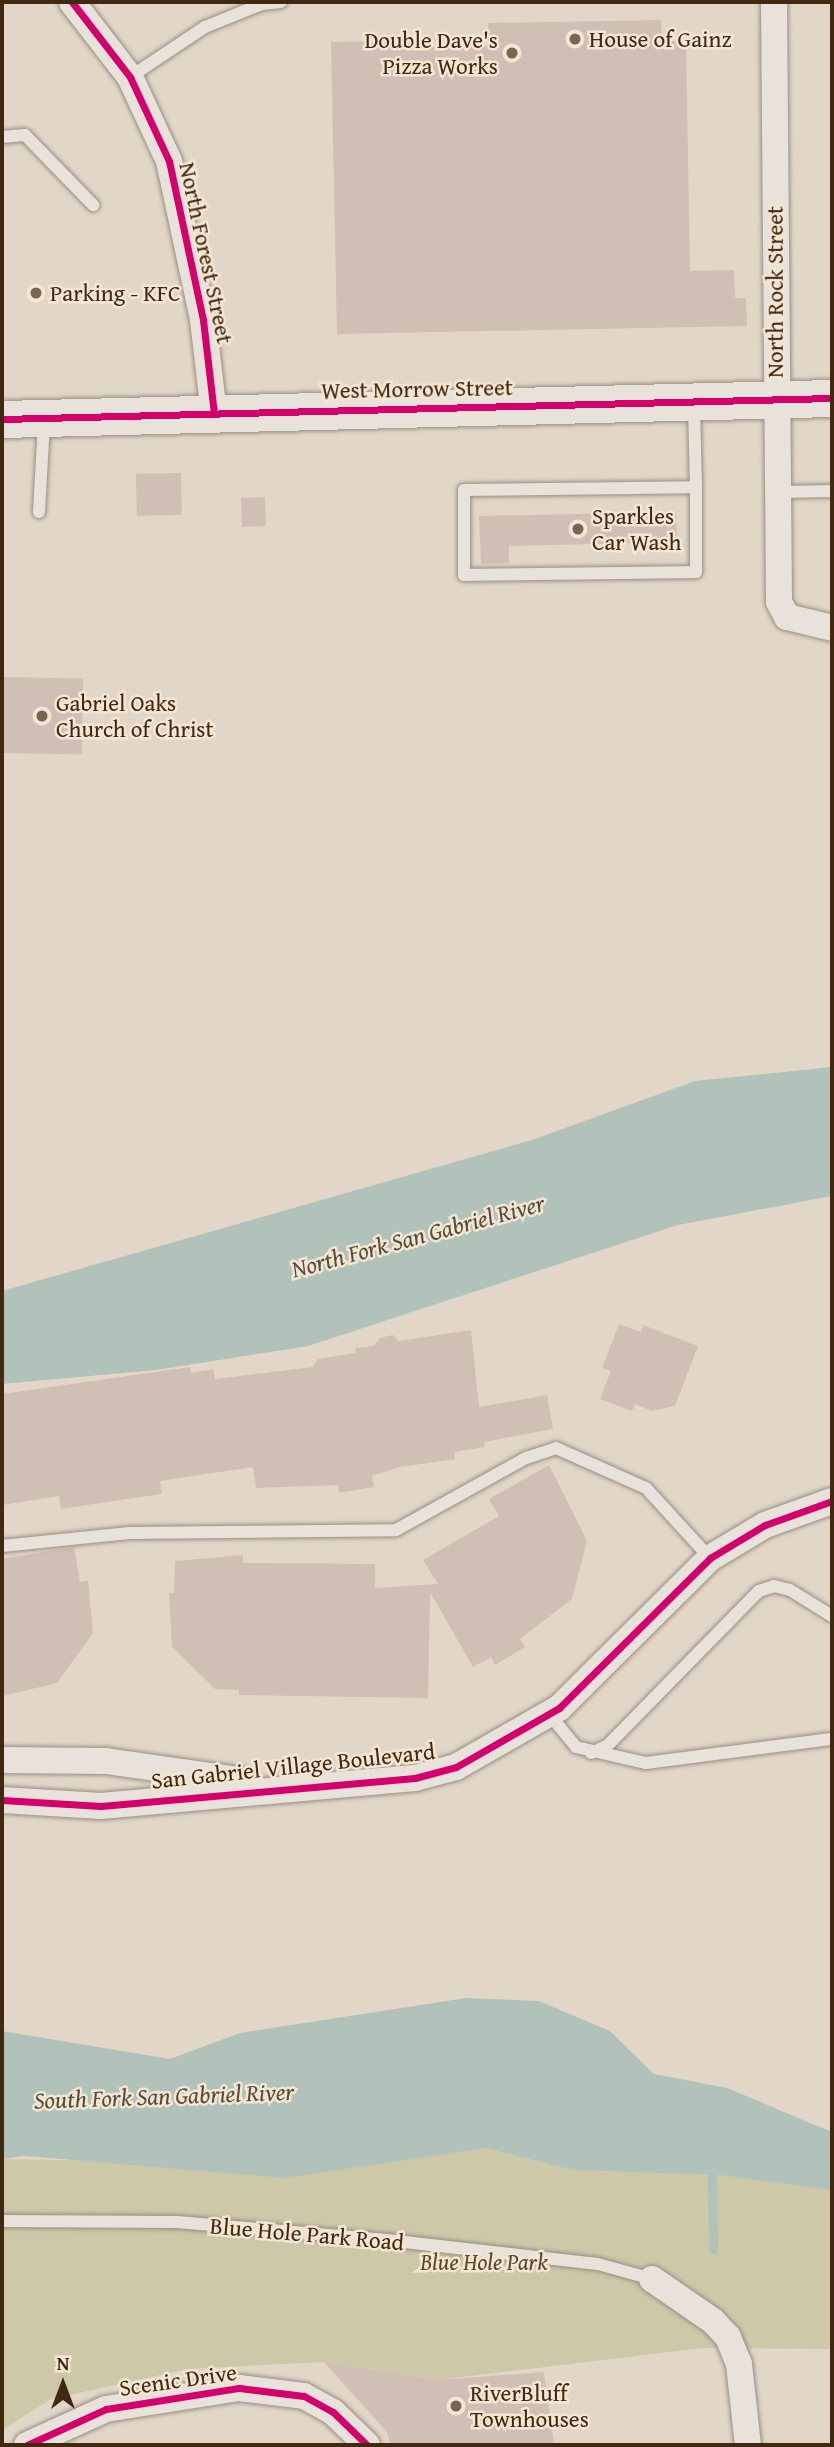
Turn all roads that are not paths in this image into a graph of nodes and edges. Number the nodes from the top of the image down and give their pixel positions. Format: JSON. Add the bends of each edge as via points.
{"nodes":[{"id":1,"x":72,"y":2,"type":"edge"},
{"id":2,"x":281,"y":2,"type":"edge"},
{"id":3,"x":774,"y":2,"type":"edge"},
{"id":4,"x":130,"y":76,"type":"junction"},
{"id":5,"x":2,"y":136,"type":"edge"},
{"id":6,"x":93,"y":205,"type":"dead end"},
{"id":7,"x":832,"y":398,"type":"edge"},
{"id":8,"x":776,"y":400,"type":"junction"},
{"id":9,"x":694,"y":402,"type":"junction"},
{"id":10,"x":215,"y":413,"type":"junction"},
{"id":11,"x":45,"y":417,"type":"junction"},
{"id":12,"x":2,"y":419,"type":"edge"},
{"id":13,"x":696,"y":487,"type":"junction"},
{"id":14,"x":832,"y":491,"type":"edge"},
{"id":15,"x":777,"y":492,"type":"junction"},
{"id":16,"x":39,"y":512,"type":"dead end"},
{"id":17,"x":832,"y":628,"type":"edge"},
{"id":18,"x":832,"y":1501,"type":"edge"},
{"id":19,"x":2,"y":1546,"type":"edge"},
{"id":20,"x":710,"y":1558,"type":"junction"},
{"id":21,"x":832,"y":1616,"type":"edge"},
{"id":22,"x":551,"y":1715,"type":"junction"},
{"id":23,"x":832,"y":1739,"type":"edge"},
{"id":24,"x":591,"y":1753,"type":"junction"},
{"id":25,"x":2,"y":1760,"type":"edge"},
{"id":26,"x":285,"y":1786,"type":"junction"},
{"id":27,"x":2,"y":1800,"type":"edge"},
{"id":28,"x":2,"y":2221,"type":"edge"},
{"id":29,"x":652,"y":2279,"type":"joint"},
{"id":30,"x":27,"y":2445,"type":"edge"},
{"id":31,"x":367,"y":2445,"type":"edge"},
{"id":32,"x":748,"y":2445,"type":"edge"}],
"edges":[{"from":1,"to":4,"type":"street","name":"North Forest Street"},
{"from":2,"to":4,"type":"lane","via":[[262,4],[205,27]]},
{"from":3,"to":8,"type":"street","name":"North Rock Street"},
{"from":4,"to":10,"type":"street","name":"North Forest Street","via":[[169,161],[181,205]]},
{"from":5,"to":6,"type":"lane","via":[[25,135]]},
{"from":7,"to":8,"type":"street","name":"West Morrow Street"},
{"from":8,"to":9,"type":"street","name":"West Morrow Street"},
{"from":8,"to":15,"type":"street","name":"North Rock Street"},
{"from":9,"to":10,"type":"street","name":"West Morrow Street"},
{"from":9,"to":13,"type":"lane"},
{"from":10,"to":11,"type":"street","name":"West Morrow Street"},
{"from":11,"to":12,"type":"street","name":"West Morrow Street"},
{"from":11,"to":16,"type":"lane"},
{"from":13,"to":13,"type":"lane","via":[[696,572],[464,575],[464,490]]},
{"from":14,"to":15,"type":"lane"},
{"from":15,"to":17,"type":"street","name":"North Rock Street","via":[[779,602],[787,617]]},
{"from":18,"to":20,"type":"street","name":"San Gabriel Village Boulevard","via":[[765,1525]]},
{"from":19,"to":20,"type":"lane","via":[[129,1533],[396,1530],[526,1458],[556,1448],[646,1488]]},
{"from":20,"to":22,"type":"street","name":"San Gabriel Village Boulevard"},
{"from":21,"to":24,"type":"lane","via":[[790,1590],[774,1586],[758,1591],[607,1746]]},
{"from":22,"to":24,"type":"lane","via":[[576,1747]]},
{"from":22,"to":26,"type":"street","name":"San Gabriel Village Boulevard","via":[[456,1767],[415,1777]]},
{"from":23,"to":24,"type":"lane","via":[[646,1763]]},
{"from":25,"to":26,"type":"street","name":"San Gabriel Village Boulevard","via":[[106,1761]]},
{"from":26,"to":27,"type":"street","name":"San Gabriel Village Boulevard","via":[[101,1806]]},
{"from":28,"to":29,"type":"lane","name":"Blue Hole Park Road","via":[[177,2222],[387,2240],[598,2264]]},
{"from":29,"to":32,"type":"street","via":[[713,2321],[728,2337],[739,2364]]},
{"from":30,"to":31,"type":"street","name":"Scenic Drive","via":[[106,2409],[239,2388],[304,2396],[333,2412]]}]}
